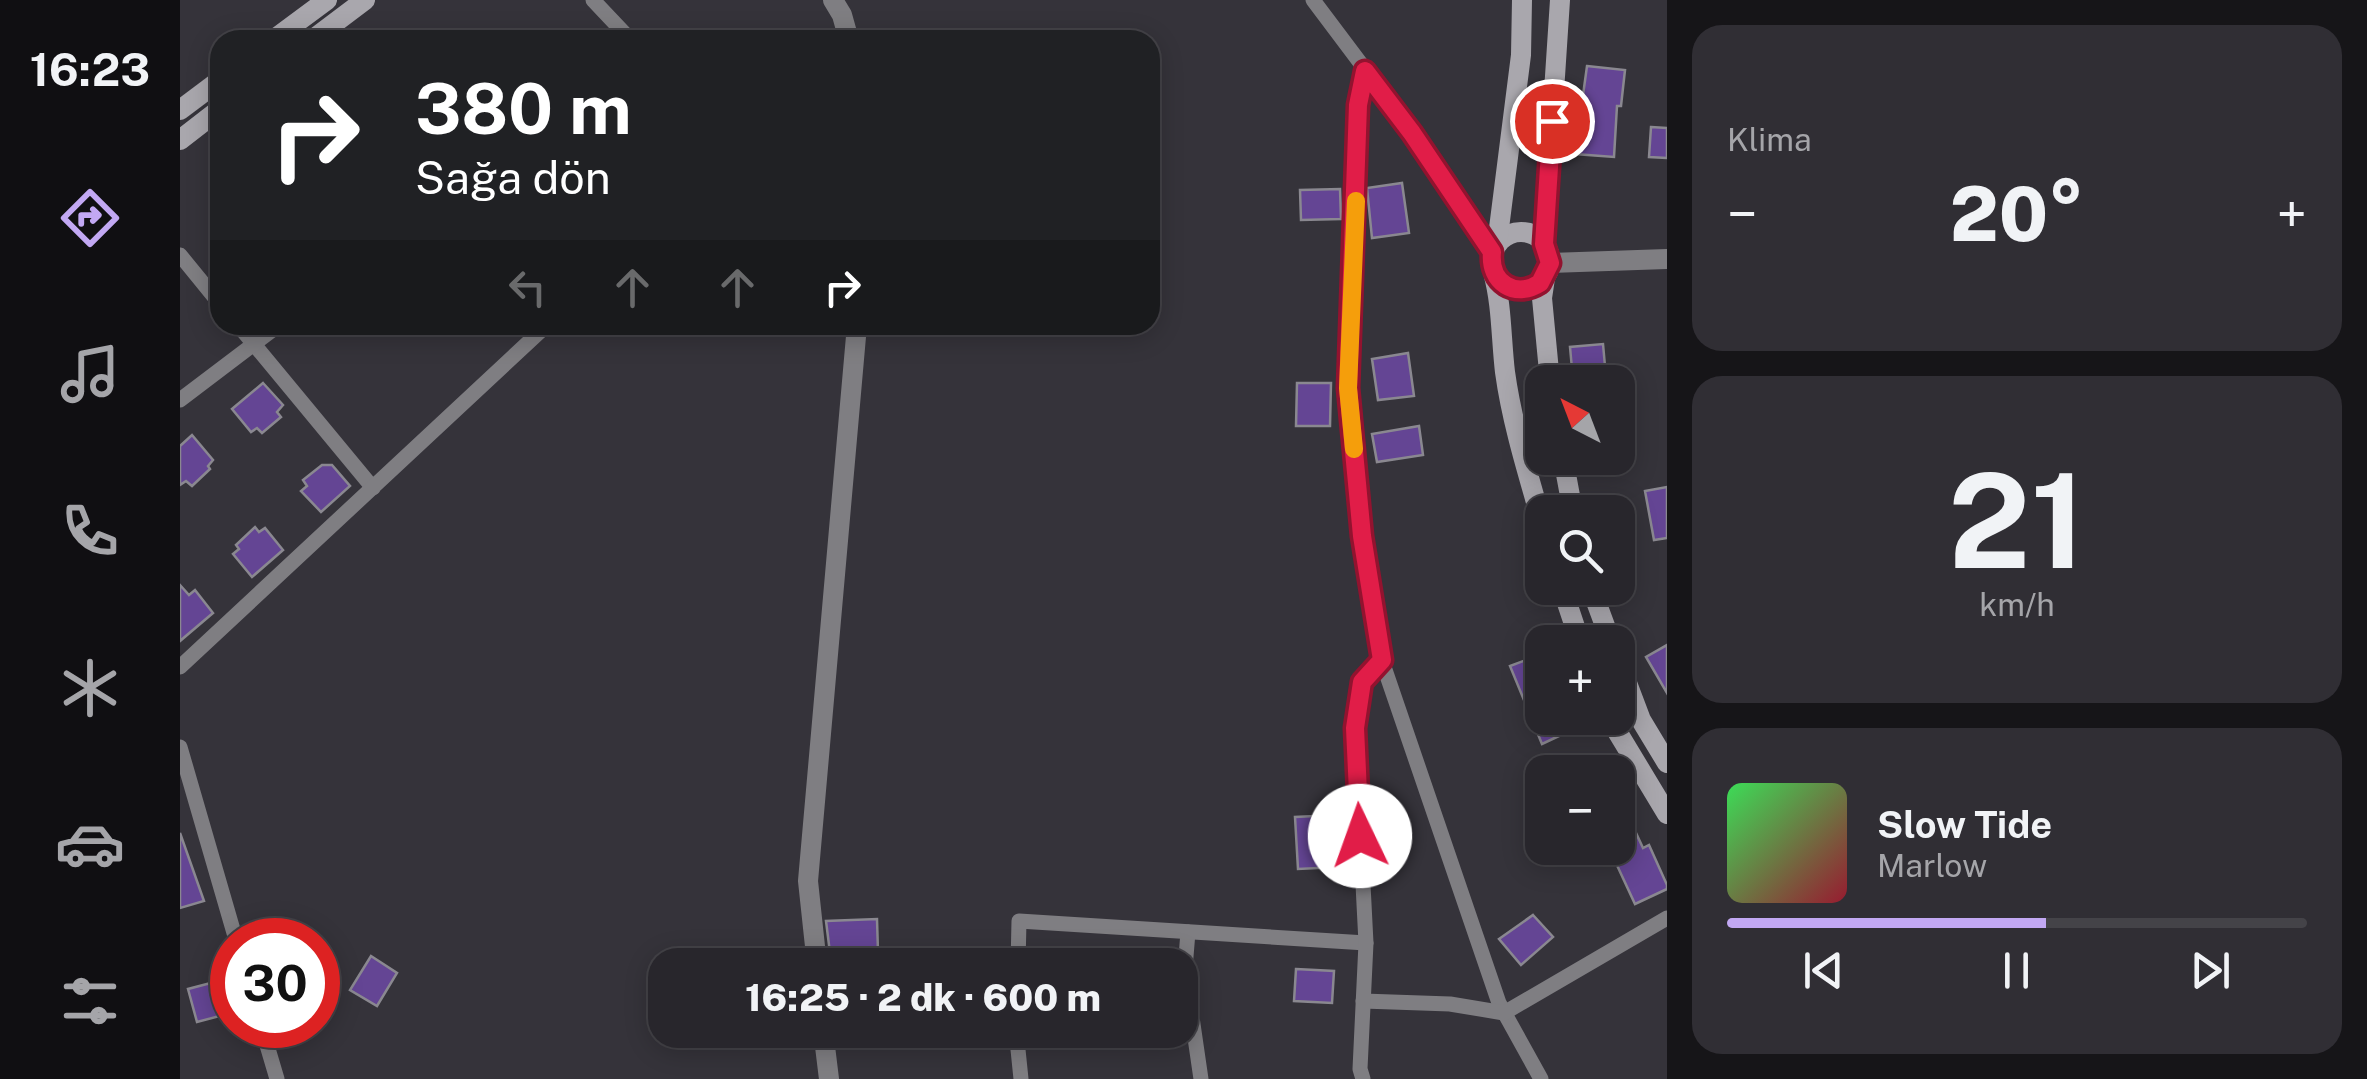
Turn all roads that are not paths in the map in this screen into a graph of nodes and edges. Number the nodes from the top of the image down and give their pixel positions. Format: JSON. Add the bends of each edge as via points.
{"nodes":[{"id":1,"x":327,"y":0,"type":"edge"},
{"id":2,"x":365,"y":0,"type":"edge"},
{"id":3,"x":593,"y":0,"type":"edge"},
{"id":4,"x":833,"y":0,"type":"edge"},
{"id":5,"x":1313,"y":0,"type":"edge"},
{"id":6,"x":1522,"y":0,"type":"edge"},
{"id":7,"x":1560,"y":0,"type":"edge"},
{"id":8,"x":287,"y":30,"type":"edge"},
{"id":9,"x":325,"y":30,"type":"edge"},
{"id":10,"x":622,"y":30,"type":"edge"},
{"id":11,"x":846,"y":30,"type":"edge"},
{"id":12,"x":1365,"y":71,"type":"junction"},
{"id":13,"x":210,"y":88,"type":"edge"},
{"id":14,"x":180,"y":110,"type":"edge"},
{"id":15,"x":210,"y":118,"type":"edge"},
{"id":16,"x":180,"y":140,"type":"edge"},
{"id":17,"x":180,"y":255,"type":"edge"},
{"id":18,"x":1494,"y":256,"type":"junction"},
{"id":19,"x":1667,"y":260,"type":"edge"},
{"id":20,"x":1546,"y":262,"type":"junction"},
{"id":21,"x":210,"y":292,"type":"edge"},
{"id":22,"x":246,"y":335,"type":"edge"},
{"id":23,"x":266,"y":335,"type":"edge"},
{"id":24,"x":535,"y":335,"type":"edge"},
{"id":25,"x":855,"y":335,"type":"edge"},
{"id":26,"x":254,"y":344,"type":"junction"},
{"id":27,"x":1548,"y":365,"type":"edge"},
{"id":28,"x":180,"y":400,"type":"edge"},
{"id":29,"x":373,"y":488,"type":"junction"},
{"id":30,"x":1534,"y":495,"type":"edge"},
{"id":31,"x":1382,"y":660,"type":"junction"},
{"id":32,"x":180,"y":666,"type":"edge"},
{"id":33,"x":1635,"y":704,"type":"edge"},
{"id":34,"x":1619,"y":735,"type":"edge"},
{"id":35,"x":180,"y":747,"type":"edge"},
{"id":36,"x":1667,"y":764,"type":"edge"},
{"id":37,"x":1667,"y":814,"type":"edge"},
{"id":38,"x":230,"y":918,"type":"edge"},
{"id":39,"x":1667,"y":918,"type":"edge"},
{"id":40,"x":1188,"y":932,"type":"junction"},
{"id":41,"x":1366,"y":943,"type":"junction"},
{"id":42,"x":814,"y":948,"type":"edge"},
{"id":43,"x":1018,"y":948,"type":"edge"},
{"id":44,"x":1364,"y":1001,"type":"junction"},
{"id":45,"x":1504,"y":1013,"type":"junction"},
{"id":46,"x":268,"y":1048,"type":"edge"},
{"id":47,"x":825,"y":1048,"type":"edge"},
{"id":48,"x":1018,"y":1048,"type":"edge"},
{"id":49,"x":277,"y":1079,"type":"edge"},
{"id":50,"x":828,"y":1079,"type":"edge"},
{"id":51,"x":1021,"y":1079,"type":"edge"},
{"id":52,"x":1200,"y":1079,"type":"edge"},
{"id":53,"x":1363,"y":1079,"type":"edge"},
{"id":54,"x":1541,"y":1079,"type":"edge"}],
"edges":[{"from":1,"to":8,"type":"main road"},
{"from":2,"to":9,"type":"main road"},
{"from":3,"to":10,"type":"street"},
{"from":4,"to":11,"type":"street"},
{"from":5,"to":12,"type":"street"},
{"from":6,"to":18,"type":"main road","via":[[1522,54]]},
{"from":7,"to":20,"type":"main road"},
{"from":12,"to":18,"type":"street"},
{"from":12,"to":31,"type":"street","via":[[1358,105],[1348,388]]},
{"from":13,"to":14,"type":"main road"},
{"from":15,"to":16,"type":"main road"},
{"from":17,"to":21,"type":"street"},
{"from":18,"to":20,"type":"main road","via":[[1503,238],[1530,233]]},
{"from":18,"to":20,"type":"main road","via":[[1514,290],[1532,288]]},
{"from":18,"to":30,"type":"main road","via":[[1506,374]]},
{"from":19,"to":20,"type":"street"},
{"from":20,"to":27,"type":"main road"},
{"from":22,"to":26,"type":"street"},
{"from":23,"to":26,"type":"street"},
{"from":24,"to":29,"type":"street"},
{"from":25,"to":42,"type":"street","via":[[808,881]]},
{"from":26,"to":28,"type":"street"},
{"from":26,"to":29,"type":"street"},
{"from":29,"to":32,"type":"street"},
{"from":31,"to":41,"type":"street","via":[[1362,682],[1355,728]]},
{"from":31,"to":45,"type":"street"},
{"from":33,"to":36,"type":"main road"},
{"from":34,"to":37,"type":"main road"},
{"from":35,"to":38,"type":"street"},
{"from":39,"to":45,"type":"street"},
{"from":40,"to":41,"type":"street"},
{"from":40,"to":43,"type":"street","via":[[1019,921]]},
{"from":40,"to":52,"type":"street","via":[[1185,969]]},
{"from":41,"to":44,"type":"street"},
{"from":44,"to":45,"type":"street"},
{"from":44,"to":53,"type":"street"},
{"from":45,"to":54,"type":"street"},
{"from":46,"to":49,"type":"street"},
{"from":47,"to":50,"type":"street"},
{"from":48,"to":51,"type":"street"}]}
